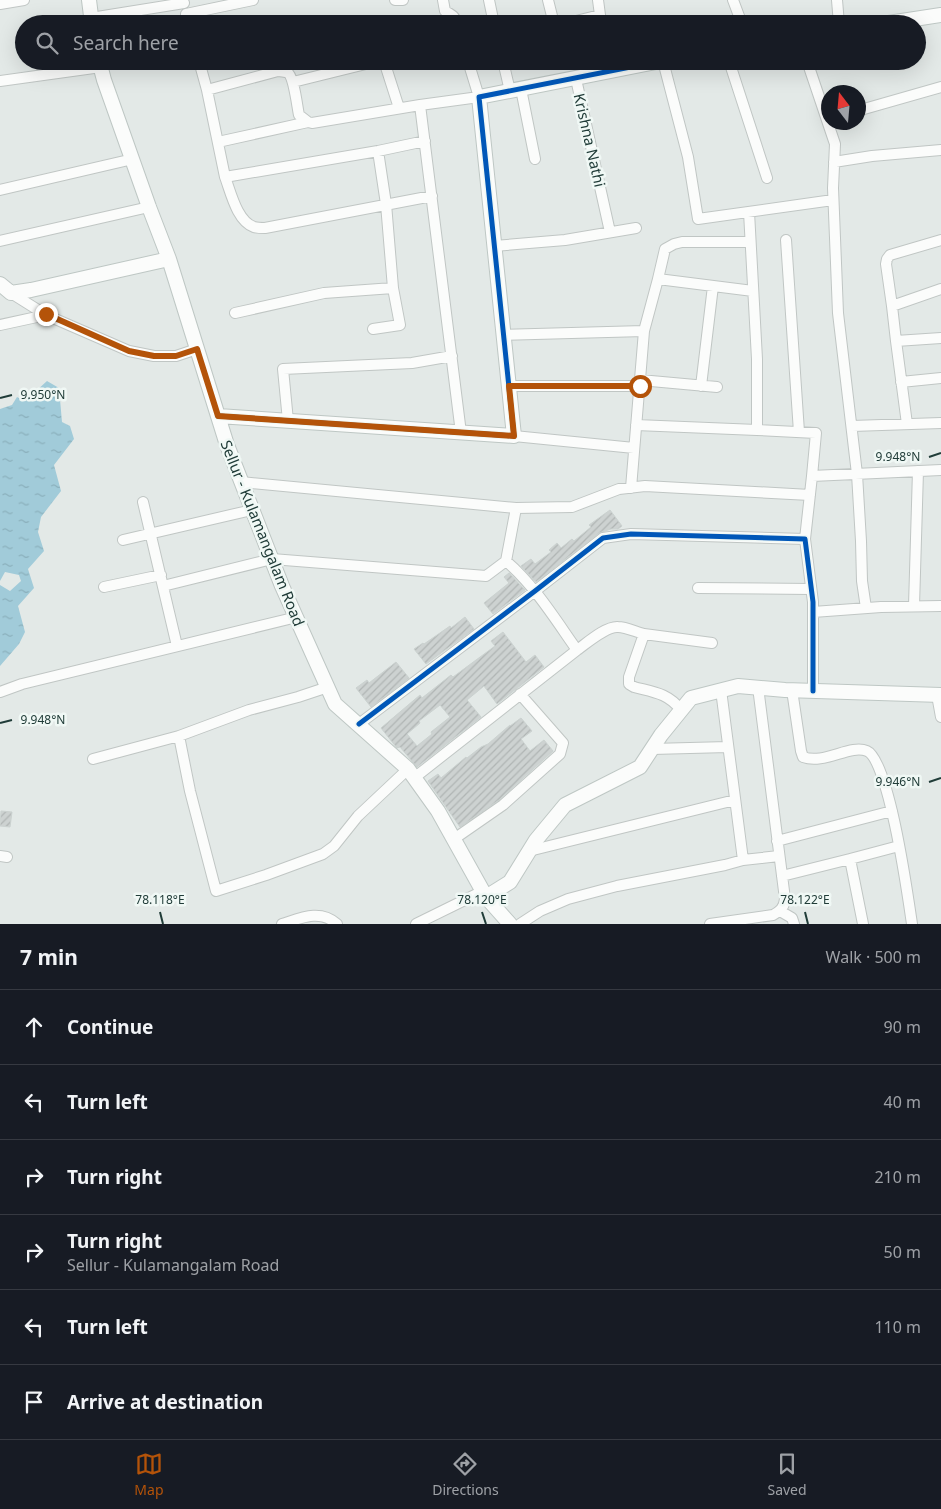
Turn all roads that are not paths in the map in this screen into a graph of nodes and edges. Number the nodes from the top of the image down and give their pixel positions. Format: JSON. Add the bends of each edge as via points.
{"nodes":[{"id":1,"x":24,"y":0,"type":"edge"},
{"id":2,"x":89,"y":0,"type":"edge"},
{"id":3,"x":254,"y":0,"type":"edge"},
{"id":4,"x":395,"y":0,"type":"edge"},
{"id":5,"x":403,"y":0,"type":"edge"},
{"id":6,"x":443,"y":0,"type":"edge"},
{"id":7,"x":488,"y":0,"type":"edge"},
{"id":8,"x":548,"y":0,"type":"edge"},
{"id":9,"x":598,"y":0,"type":"edge"},
{"id":10,"x":733,"y":0,"type":"edge"},
{"id":11,"x":837,"y":0,"type":"edge"},
{"id":12,"x":0,"y":4,"type":"edge"},
{"id":13,"x":186,"y":10,"type":"edge"},
{"id":14,"x":90,"y":15,"type":"edge"},
{"id":15,"x":143,"y":15,"type":"edge"},
{"id":16,"x":453,"y":15,"type":"edge"},
{"id":17,"x":492,"y":15,"type":"edge"},
{"id":18,"x":552,"y":15,"type":"edge"},
{"id":19,"x":600,"y":15,"type":"edge"},
{"id":20,"x":739,"y":15,"type":"edge"},
{"id":21,"x":838,"y":15,"type":"edge"},
{"id":22,"x":941,"y":15,"type":"edge"},
{"id":23,"x":926,"y":17,"type":"edge"},
{"id":24,"x":65,"y":70,"type":"edge"},
{"id":25,"x":102,"y":70,"type":"edge"},
{"id":26,"x":202,"y":70,"type":"edge"},
{"id":27,"x":342,"y":70,"type":"edge"},
{"id":28,"x":387,"y":70,"type":"edge"},
{"id":29,"x":471,"y":70,"type":"edge"},
{"id":30,"x":507,"y":70,"type":"edge"},
{"id":31,"x":603,"y":70,"type":"edge"},
{"id":32,"x":664,"y":70,"type":"edge"},
{"id":33,"x":732,"y":70,"type":"edge"},
{"id":34,"x":810,"y":70,"type":"edge"},
{"id":35,"x":576,"y":79,"type":"junction"},
{"id":36,"x":0,"y":81,"type":"edge"},
{"id":37,"x":293,"y":82,"type":"junction"},
{"id":38,"x":941,"y":87,"type":"edge"},
{"id":39,"x":207,"y":90,"type":"junction"},
{"id":40,"x":516,"y":90,"type":"junction"},
{"id":41,"x":479,"y":97,"type":"junction"},
{"id":42,"x":420,"y":105,"type":"junction"},
{"id":43,"x":399,"y":108,"type":"junction"},
{"id":44,"x":866,"y":108,"type":"edge"},
{"id":45,"x":308,"y":122,"type":"junction"},
{"id":46,"x":425,"y":141,"type":"junction"},
{"id":47,"x":218,"y":142,"type":"junction"},
{"id":48,"x":941,"y":150,"type":"edge"},
{"id":49,"x":378,"y":151,"type":"junction"},
{"id":50,"x":133,"y":158,"type":"junction"},
{"id":51,"x":535,"y":159,"type":"dead end"},
{"id":52,"x":834,"y":162,"type":"junction"},
{"id":53,"x":225,"y":177,"type":"junction"},
{"id":54,"x":767,"y":178,"type":"dead end"},
{"id":55,"x":0,"y":190,"type":"edge"},
{"id":56,"x":432,"y":196,"type":"junction"},
{"id":57,"x":833,"y":200,"type":"junction"},
{"id":58,"x":386,"y":204,"type":"junction"},
{"id":59,"x":149,"y":207,"type":"junction"},
{"id":60,"x":749,"y":212,"type":"junction"},
{"id":61,"x":636,"y":228,"type":"dead end"},
{"id":62,"x":610,"y":232,"type":"junction"},
{"id":63,"x":786,"y":240,"type":"dead end"},
{"id":64,"x":941,"y":240,"type":"edge"},
{"id":65,"x":0,"y":241,"type":"edge"},
{"id":66,"x":750,"y":242,"type":"junction"},
{"id":67,"x":494,"y":246,"type":"junction"},
{"id":68,"x":169,"y":259,"type":"junction"},
{"id":69,"x":658,"y":279,"type":"junction"},
{"id":70,"x":713,"y":286,"type":"junction"},
{"id":71,"x":6,"y":288,"type":"edge"},
{"id":72,"x":393,"y":288,"type":"junction"},
{"id":73,"x":753,"y":290,"type":"junction"},
{"id":74,"x":941,"y":290,"type":"edge"},
{"id":75,"x":892,"y":306,"type":"junction"},
{"id":76,"x":235,"y":313,"type":"dead end"},
{"id":77,"x":46,"y":314,"type":"junction"},
{"id":78,"x":0,"y":325,"type":"edge"},
{"id":79,"x":373,"y":329,"type":"dead end"},
{"id":80,"x":644,"y":331,"type":"junction"},
{"id":81,"x":503,"y":335,"type":"junction"},
{"id":82,"x":941,"y":338,"type":"edge"},
{"id":83,"x":896,"y":342,"type":"junction"},
{"id":84,"x":197,"y":349,"type":"junction"},
{"id":85,"x":452,"y":356,"type":"junction"},
{"id":86,"x":941,"y":378,"type":"edge"},
{"id":87,"x":901,"y":382,"type":"junction"},
{"id":88,"x":640,"y":383,"type":"junction"},
{"id":89,"x":509,"y":386,"type":"junction"},
{"id":90,"x":701,"y":386,"type":"junction"},
{"id":91,"x":717,"y":387,"type":"dead end"},
{"id":92,"x":218,"y":416,"type":"junction"},
{"id":93,"x":288,"y":421,"type":"junction"},
{"id":94,"x":941,"y":423,"type":"edge"},
{"id":95,"x":907,"y":424,"type":"junction"},
{"id":96,"x":636,"y":426,"type":"junction"},
{"id":97,"x":852,"y":426,"type":"junction"},
{"id":98,"x":757,"y":430,"type":"junction"},
{"id":99,"x":799,"y":432,"type":"junction"},
{"id":100,"x":461,"y":433,"type":"junction"},
{"id":101,"x":514,"y":436,"type":"junction"},
{"id":102,"x":634,"y":448,"type":"junction"},
{"id":103,"x":941,"y":470,"type":"edge"},
{"id":104,"x":918,"y":471,"type":"junction"},
{"id":105,"x":858,"y":474,"type":"junction"},
{"id":106,"x":812,"y":476,"type":"junction"},
{"id":107,"x":241,"y":482,"type":"junction"},
{"id":108,"x":631,"y":488,"type":"junction"},
{"id":109,"x":810,"y":495,"type":"junction"},
{"id":110,"x":144,"y":502,"type":"dead end"},
{"id":111,"x":516,"y":508,"type":"junction"},
{"id":112,"x":252,"y":510,"type":"junction"},
{"id":113,"x":151,"y":534,"type":"junction"},
{"id":114,"x":805,"y":539,"type":"junction"},
{"id":115,"x":123,"y":540,"type":"dead end"},
{"id":116,"x":272,"y":559,"type":"junction"},
{"id":117,"x":506,"y":561,"type":"junction"},
{"id":118,"x":161,"y":575,"type":"junction"},
{"id":119,"x":163,"y":586,"type":"junction"},
{"id":120,"x":104,"y":587,"type":"dead end"},
{"id":121,"x":698,"y":588,"type":"dead end"},
{"id":122,"x":811,"y":589,"type":"junction"},
{"id":123,"x":535,"y":591,"type":"junction"},
{"id":124,"x":914,"y":606,"type":"junction"},
{"id":125,"x":941,"y":606,"type":"edge"},
{"id":126,"x":866,"y":608,"type":"junction"},
{"id":127,"x":813,"y":612,"type":"junction"},
{"id":128,"x":297,"y":617,"type":"junction"},
{"id":129,"x":644,"y":634,"type":"junction"},
{"id":130,"x":712,"y":644,"type":"dead end"},
{"id":131,"x":177,"y":646,"type":"junction"},
{"id":132,"x":577,"y":650,"type":"junction"},
{"id":133,"x":328,"y":687,"type":"junction"},
{"id":134,"x":758,"y":687,"type":"junction"},
{"id":135,"x":721,"y":690,"type":"junction"},
{"id":136,"x":792,"y":690,"type":"junction"},
{"id":137,"x":812,"y":691,"type":"junction"},
{"id":138,"x":0,"y":692,"type":"edge"},
{"id":139,"x":520,"y":694,"type":"junction"},
{"id":140,"x":939,"y":695,"type":"edge"},
{"id":141,"x":681,"y":710,"type":"junction"},
{"id":142,"x":941,"y":717,"type":"edge"},
{"id":143,"x":359,"y":724,"type":"junction"},
{"id":144,"x":179,"y":736,"type":"junction"},
{"id":145,"x":728,"y":747,"type":"junction"},
{"id":146,"x":652,"y":749,"type":"junction"},
{"id":147,"x":93,"y":760,"type":"dead end"},
{"id":148,"x":411,"y":773,"type":"junction"},
{"id":149,"x":735,"y":800,"type":"junction"},
{"id":150,"x":892,"y":811,"type":"junction"},
{"id":151,"x":454,"y":839,"type":"junction"},
{"id":152,"x":777,"y":842,"type":"junction"},
{"id":153,"x":899,"y":846,"type":"junction"},
{"id":154,"x":529,"y":851,"type":"junction"},
{"id":155,"x":779,"y":856,"type":"junction"},
{"id":156,"x":850,"y":859,"type":"junction"},
{"id":157,"x":743,"y":860,"type":"junction"},
{"id":158,"x":782,"y":876,"type":"junction"},
{"id":159,"x":485,"y":894,"type":"junction"},
{"id":160,"x":780,"y":911,"type":"junction"},
{"id":161,"x":282,"y":924,"type":"edge"},
{"id":162,"x":337,"y":924,"type":"edge"},
{"id":163,"x":416,"y":924,"type":"edge"},
{"id":164,"x":510,"y":924,"type":"edge"},
{"id":165,"x":520,"y":924,"type":"edge"},
{"id":166,"x":710,"y":924,"type":"edge"},
{"id":167,"x":794,"y":924,"type":"edge"},
{"id":168,"x":863,"y":924,"type":"edge"},
{"id":169,"x":912,"y":924,"type":"edge"}],
"edges":[{"from":1,"to":12,"type":"street"},
{"from":2,"to":14,"type":"street"},
{"from":3,"to":13,"type":"street"},
{"from":4,"to":5,"type":"street"},
{"from":6,"to":16,"type":"street","via":[[445,11]]},
{"from":7,"to":17,"type":"street"},
{"from":8,"to":18,"type":"street"},
{"from":9,"to":19,"type":"street"},
{"from":10,"to":20,"type":"street"},
{"from":11,"to":21,"type":"street"},
{"from":13,"to":15,"type":"street"},
{"from":22,"to":23,"type":"street"},
{"from":24,"to":36,"type":"street"},
{"from":25,"to":50,"type":"street","name":"Sellur - Kulamangalam Road"},
{"from":26,"to":39,"type":"street"},
{"from":27,"to":37,"type":"street"},
{"from":28,"to":43,"type":"street"},
{"from":29,"to":41,"type":"street"},
{"from":30,"to":40,"type":"street"},
{"from":31,"to":35,"type":"street"},
{"from":32,"to":60,"type":"street","via":[[688,156],[698,219]]},
{"from":33,"to":54,"type":"street"},
{"from":34,"to":52,"type":"street","via":[[835,144]]},
{"from":35,"to":40,"type":"street"},
{"from":35,"to":62,"type":"street","name":"Krishna Nathi"},
{"from":37,"to":39,"type":"street","via":[[286,72],[278,71]]},
{"from":37,"to":45,"type":"street","via":[[299,115]]},
{"from":38,"to":44,"type":"street"},
{"from":39,"to":47,"type":"street"},
{"from":40,"to":41,"type":"street"},
{"from":40,"to":51,"type":"street"},
{"from":41,"to":42,"type":"street"},
{"from":41,"to":67,"type":"street"},
{"from":42,"to":43,"type":"street"},
{"from":42,"to":46,"type":"street"},
{"from":43,"to":45,"type":"street"},
{"from":45,"to":47,"type":"street"},
{"from":46,"to":49,"type":"street"},
{"from":46,"to":56,"type":"street"},
{"from":47,"to":53,"type":"street"},
{"from":48,"to":52,"type":"street"},
{"from":49,"to":53,"type":"street"},
{"from":49,"to":58,"type":"street"},
{"from":50,"to":55,"type":"street"},
{"from":50,"to":59,"type":"street","name":"Sellur - Kulamangalam Road"},
{"from":52,"to":57,"type":"street"},
{"from":53,"to":58,"type":"street","via":[[240,216],[255,228]]},
{"from":56,"to":58,"type":"street"},
{"from":56,"to":85,"type":"street"},
{"from":57,"to":60,"type":"street"},
{"from":57,"to":97,"type":"street","via":[[838,313]]},
{"from":58,"to":72,"type":"street"},
{"from":59,"to":65,"type":"street"},
{"from":59,"to":68,"type":"street","name":"Sellur - Kulamangalam Road"},
{"from":60,"to":66,"type":"street"},
{"from":61,"to":62,"type":"street"},
{"from":62,"to":67,"type":"street","via":[[565,240]]},
{"from":63,"to":99,"type":"street"},
{"from":64,"to":75,"type":"street","via":[[890,255],[887,259]]},
{"from":66,"to":69,"type":"street","via":[[674,244],[665,249]]},
{"from":66,"to":73,"type":"street"},
{"from":67,"to":81,"type":"street"},
{"from":68,"to":71,"type":"street","via":[[31,290]]},
{"from":68,"to":84,"type":"street","name":"Sellur - Kulamangalam Road"},
{"from":69,"to":70,"type":"street"},
{"from":69,"to":80,"type":"street"},
{"from":70,"to":73,"type":"street"},
{"from":70,"to":90,"type":"street"},
{"from":71,"to":77,"type":"street"},
{"from":72,"to":76,"type":"street","via":[[324,293]]},
{"from":72,"to":79,"type":"street","via":[[400,325]]},
{"from":73,"to":98,"type":"street"},
{"from":74,"to":75,"type":"street"},
{"from":75,"to":83,"type":"street"},
{"from":77,"to":78,"type":"street"},
{"from":77,"to":84,"type":"street","via":[[129,351],[176,356]]},
{"from":80,"to":81,"type":"street"},
{"from":80,"to":88,"type":"street"},
{"from":81,"to":89,"type":"street"},
{"from":82,"to":83,"type":"street"},
{"from":83,"to":87,"type":"street"},
{"from":84,"to":92,"type":"street","name":"Sellur - Kulamangalam Road"},
{"from":85,"to":93,"type":"street","via":[[412,363],[283,369]]},
{"from":85,"to":100,"type":"street"},
{"from":86,"to":87,"type":"street"},
{"from":87,"to":95,"type":"street"},
{"from":88,"to":89,"type":"street"},
{"from":88,"to":90,"type":"street"},
{"from":88,"to":96,"type":"street"},
{"from":89,"to":101,"type":"street"},
{"from":90,"to":91,"type":"street"},
{"from":92,"to":93,"type":"street"},
{"from":92,"to":107,"type":"street","name":"Sellur - Kulamangalam Road"},
{"from":93,"to":100,"type":"street"},
{"from":94,"to":95,"type":"street"},
{"from":95,"to":97,"type":"street"},
{"from":96,"to":98,"type":"street"},
{"from":96,"to":102,"type":"street"},
{"from":97,"to":105,"type":"street"},
{"from":98,"to":99,"type":"street"},
{"from":99,"to":106,"type":"street","via":[[816,433]]},
{"from":100,"to":101,"type":"street"},
{"from":101,"to":102,"type":"street"},
{"from":102,"to":108,"type":"street"},
{"from":103,"to":104,"type":"street"},
{"from":104,"to":105,"type":"street"},
{"from":104,"to":124,"type":"street"},
{"from":105,"to":106,"type":"street"},
{"from":105,"to":126,"type":"street"},
{"from":106,"to":109,"type":"street"},
{"from":107,"to":111,"type":"street"},
{"from":107,"to":112,"type":"street","name":"Sellur - Kulamangalam Road"},
{"from":108,"to":109,"type":"street","via":[[645,486]]},
{"from":108,"to":111,"type":"street","via":[[619,489],[572,507]]},
{"from":109,"to":114,"type":"street"},
{"from":110,"to":113,"type":"street"},
{"from":111,"to":117,"type":"street"},
{"from":112,"to":113,"type":"street"},
{"from":112,"to":116,"type":"street","name":"Sellur - Kulamangalam Road"},
{"from":113,"to":115,"type":"street"},
{"from":113,"to":118,"type":"street"},
{"from":114,"to":122,"type":"street"},
{"from":114,"to":123,"type":"street","via":[[631,534],[603,538]]},
{"from":116,"to":117,"type":"street","via":[[486,576]]},
{"from":116,"to":119,"type":"street"},
{"from":116,"to":128,"type":"street","name":"Sellur - Kulamangalam Road"},
{"from":117,"to":123,"type":"street"},
{"from":118,"to":119,"type":"street"},
{"from":118,"to":120,"type":"street"},
{"from":119,"to":131,"type":"street"},
{"from":121,"to":122,"type":"street"},
{"from":122,"to":127,"type":"street"},
{"from":123,"to":132,"type":"street"},
{"from":123,"to":143,"type":"street"},
{"from":124,"to":125,"type":"street"},
{"from":124,"to":126,"type":"street"},
{"from":126,"to":127,"type":"street"},
{"from":127,"to":137,"type":"street"},
{"from":128,"to":131,"type":"street"},
{"from":128,"to":133,"type":"street","name":"Sellur - Kulamangalam Road"},
{"from":129,"to":130,"type":"street"},
{"from":129,"to":132,"type":"street","via":[[620,626],[612,627]]},
{"from":129,"to":141,"type":"street","via":[[629,684],[669,698]]},
{"from":131,"to":138,"type":"street"},
{"from":132,"to":139,"type":"street"},
{"from":133,"to":143,"type":"street","name":"Sellur - Kulamangalam Road","via":[[336,704]]},
{"from":133,"to":144,"type":"street","via":[[249,710]]},
{"from":134,"to":135,"type":"street","via":[[738,686]]},
{"from":134,"to":136,"type":"street"},
{"from":134,"to":152,"type":"street"},
{"from":135,"to":141,"type":"street","via":[[691,698]]},
{"from":135,"to":145,"type":"street"},
{"from":136,"to":137,"type":"street"},
{"from":136,"to":150,"type":"street","via":[[800,751],[804,757],[819,759],[858,749],[872,753],[885,782]]},
{"from":137,"to":140,"type":"street"},
{"from":139,"to":148,"type":"street"},
{"from":139,"to":151,"type":"street","via":[[563,743],[560,754],[503,806]]},
{"from":140,"to":142,"type":"street"},
{"from":141,"to":146,"type":"street"},
{"from":143,"to":148,"type":"street","name":"Sellur - Kulamangalam Road"},
{"from":144,"to":147,"type":"street"},
{"from":144,"to":148,"type":"street","via":[[216,891],[323,854],[334,846],[358,816]]},
{"from":145,"to":146,"type":"street"},
{"from":145,"to":149,"type":"street"},
{"from":146,"to":154,"type":"street","via":[[640,767],[565,805]]},
{"from":148,"to":151,"type":"street","name":"Sellur - Kulamangalam Road"},
{"from":149,"to":154,"type":"street"},
{"from":149,"to":157,"type":"street"},
{"from":150,"to":152,"type":"street"},
{"from":150,"to":153,"type":"street"},
{"from":151,"to":159,"type":"street","name":"Sellur - Kulamangalam Road"},
{"from":152,"to":155,"type":"street"},
{"from":153,"to":156,"type":"street"},
{"from":153,"to":169,"type":"street"},
{"from":154,"to":159,"type":"street","via":[[510,882]]},
{"from":155,"to":157,"type":"street"},
{"from":155,"to":158,"type":"street"},
{"from":156,"to":158,"type":"street"},
{"from":156,"to":168,"type":"street"},
{"from":157,"to":165,"type":"street","via":[[568,899]]},
{"from":158,"to":160,"type":"street","via":[[785,899]]},
{"from":159,"to":163,"type":"street"},
{"from":159,"to":164,"type":"street","name":"Sellur - Kulamangalam Road"},
{"from":160,"to":166,"type":"street","via":[[773,915]]},
{"from":160,"to":167,"type":"street","via":[[792,918]]},
{"from":161,"to":162,"type":"street","via":[[314,915],[330,918]]}]}
